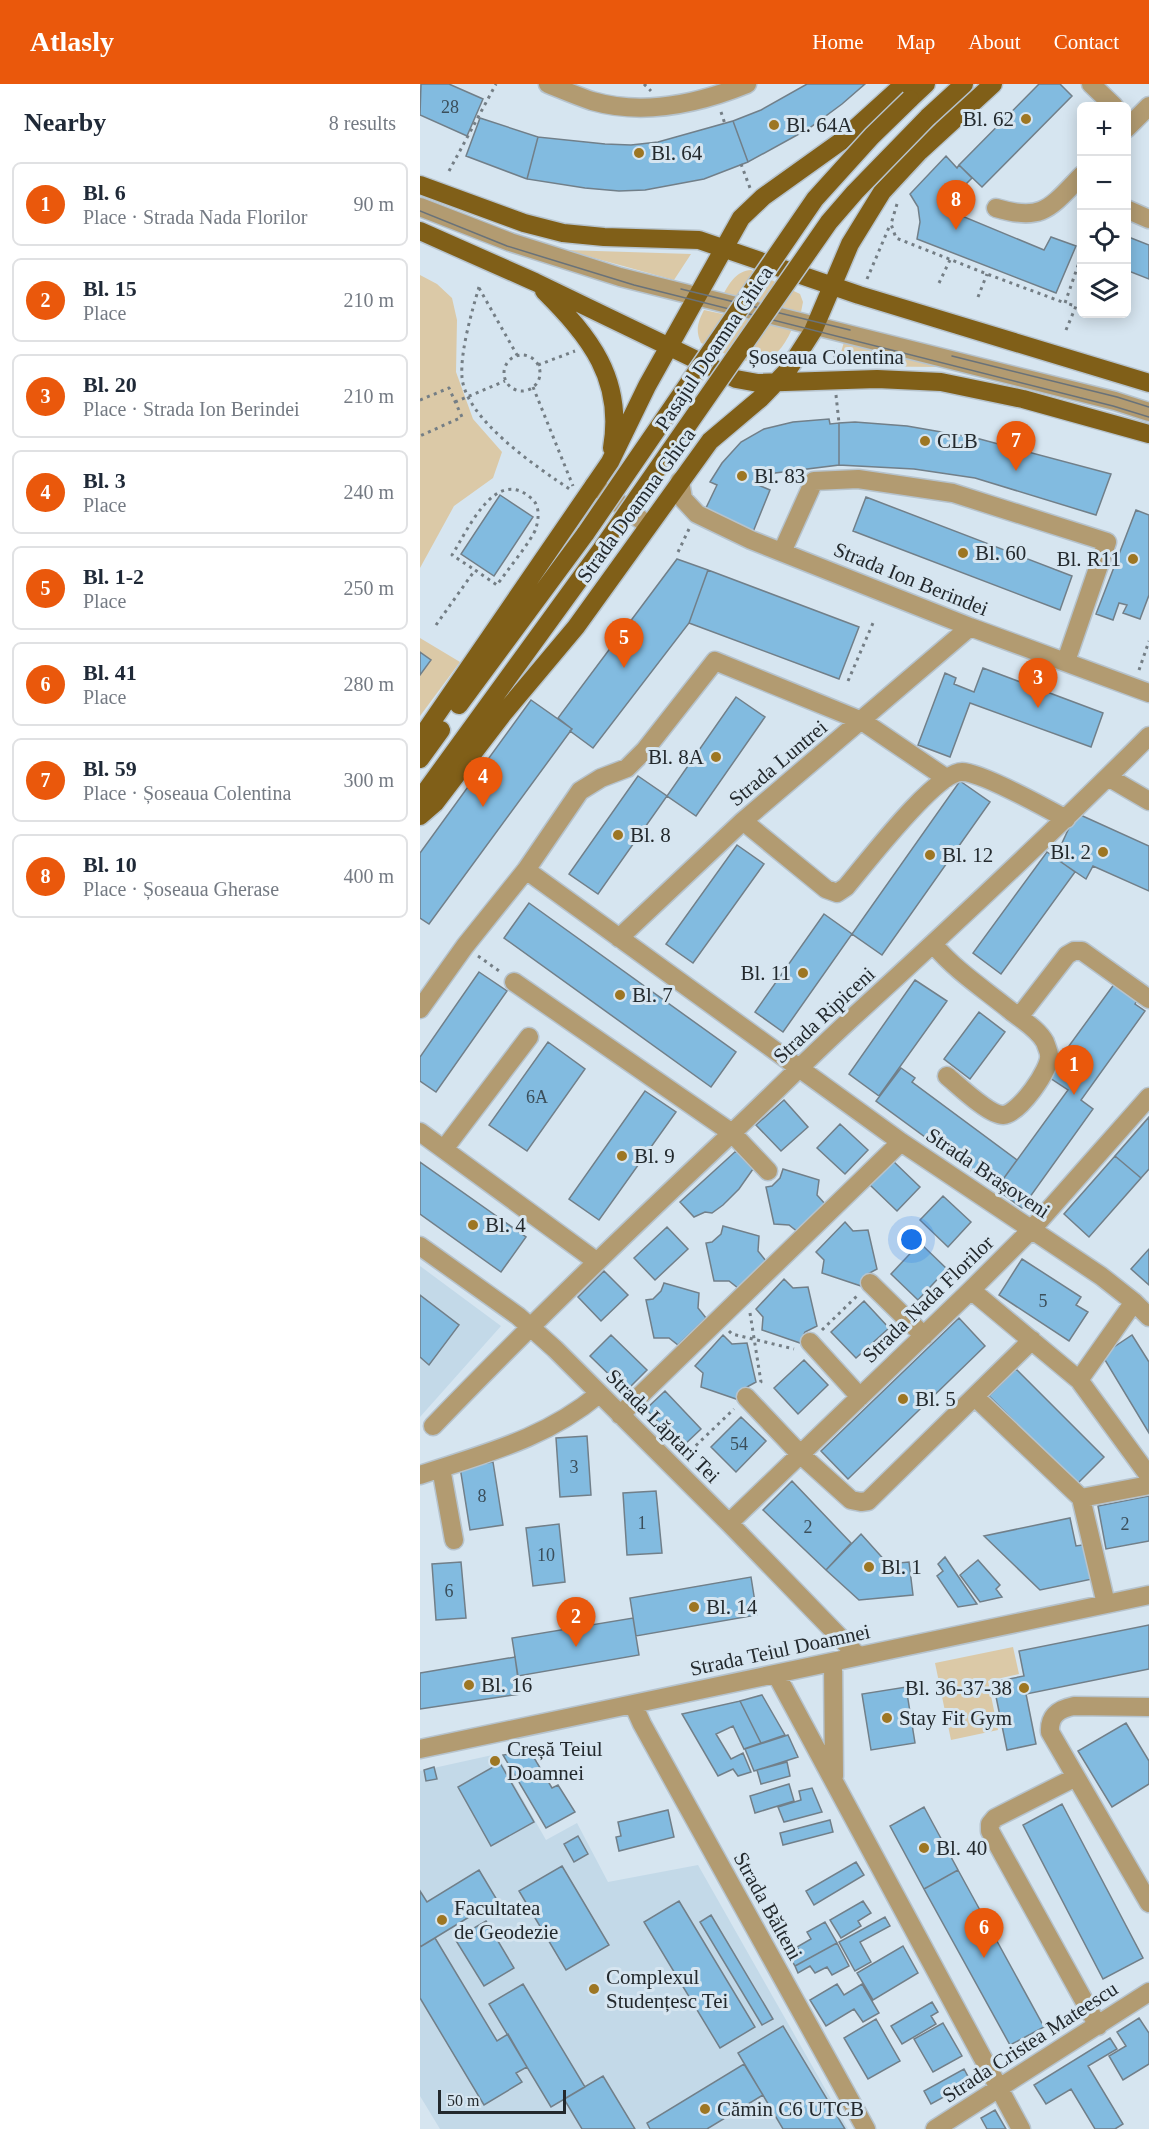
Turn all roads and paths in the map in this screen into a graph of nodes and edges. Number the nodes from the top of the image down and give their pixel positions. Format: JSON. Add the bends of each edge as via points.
{"nodes":[{"id":1,"x":496,"y":84,"type":"edge"},
{"id":2,"x":548,"y":84,"type":"edge"},
{"id":3,"x":747,"y":84,"type":"edge"},
{"id":4,"x":926,"y":84,"type":"edge"},
{"id":5,"x":964,"y":84,"type":"edge"},
{"id":6,"x":993,"y":84,"type":"edge"},
{"id":7,"x":1091,"y":84,"type":"edge"},
{"id":8,"x":907,"y":91,"type":"edge"},
{"id":9,"x":889,"y":98,"type":"junction"},
{"id":10,"x":1110,"y":102,"type":"edge"},
{"id":11,"x":1149,"y":106,"type":"edge"},
{"id":12,"x":1131,"y":121,"type":"edge"},
{"id":13,"x":929,"y":143,"type":"junction"},
{"id":14,"x":741,"y":164,"type":"dead end"},
{"id":15,"x":450,"y":171,"type":"dead end"},
{"id":16,"x":420,"y":184,"type":"edge"},
{"id":17,"x":1077,"y":185,"type":"edge"},
{"id":18,"x":751,"y":189,"type":"dead end"},
{"id":19,"x":899,"y":200,"type":"dead end"},
{"id":20,"x":420,"y":207,"type":"edge"},
{"id":21,"x":996,"y":208,"type":"dead end"},
{"id":22,"x":1128,"y":210,"type":"edge"},
{"id":23,"x":1149,"y":219,"type":"edge"},
{"id":24,"x":891,"y":224,"type":"junction"},
{"id":25,"x":420,"y":231,"type":"edge"},
{"id":26,"x":724,"y":247,"type":"junction"},
{"id":27,"x":950,"y":260,"type":"junction"},
{"id":28,"x":1079,"y":264,"type":"edge"},
{"id":29,"x":987,"y":274,"type":"junction"},
{"id":30,"x":535,"y":282,"type":"junction"},
{"id":31,"x":939,"y":283,"type":"dead end"},
{"id":32,"x":832,"y":286,"type":"junction"},
{"id":33,"x":859,"y":295,"type":"junction"},
{"id":34,"x":697,"y":297,"type":"junction"},
{"id":35,"x":978,"y":297,"type":"dead end"},
{"id":36,"x":1065,"y":303,"type":"junction"},
{"id":37,"x":815,"y":326,"type":"junction"},
{"id":38,"x":1066,"y":330,"type":"dead end"},
{"id":39,"x":840,"y":332,"type":"junction"},
{"id":40,"x":668,"y":347,"type":"junction"},
{"id":41,"x":580,"y":349,"type":"dead end"},
{"id":42,"x":517,"y":355,"type":"junction"},
{"id":43,"x":538,"y":365,"type":"junction"},
{"id":44,"x":835,"y":380,"type":"junction"},
{"id":45,"x":505,"y":381,"type":"junction"},
{"id":46,"x":778,"y":383,"type":"junction"},
{"id":47,"x":1149,"y":383,"type":"edge"},
{"id":48,"x":533,"y":387,"type":"junction"},
{"id":49,"x":468,"y":397,"type":"junction"},
{"id":50,"x":420,"y":400,"type":"edge"},
{"id":51,"x":455,"y":402,"type":"junction"},
{"id":52,"x":1149,"y":412,"type":"edge"},
{"id":53,"x":839,"y":423,"type":"dead end"},
{"id":54,"x":1149,"y":434,"type":"edge"},
{"id":55,"x":420,"y":436,"type":"edge"},
{"id":56,"x":610,"y":462,"type":"junction"},
{"id":57,"x":680,"y":481,"type":"junction"},
{"id":58,"x":594,"y":485,"type":"junction"},
{"id":59,"x":697,"y":514,"type":"junction"},
{"id":60,"x":648,"y":525,"type":"junction"},
{"id":61,"x":678,"y":552,"type":"dead end"},
{"id":62,"x":782,"y":552,"type":"junction"},
{"id":63,"x":475,"y":570,"type":"junction"},
{"id":64,"x":873,"y":622,"type":"dead end"},
{"id":65,"x":436,"y":625,"type":"dead end"},
{"id":66,"x":970,"y":627,"type":"junction"},
{"id":67,"x":1149,"y":641,"type":"edge"},
{"id":68,"x":1066,"y":661,"type":"junction"},
{"id":69,"x":849,"y":681,"type":"dead end"},
{"id":70,"x":1141,"y":690,"type":"edge"},
{"id":71,"x":862,"y":721,"type":"junction"},
{"id":72,"x":1149,"y":736,"type":"edge"},
{"id":73,"x":420,"y":739,"type":"edge"},
{"id":74,"x":420,"y":759,"type":"edge"},
{"id":75,"x":1108,"y":777,"type":"junction"},
{"id":76,"x":946,"y":778,"type":"junction"},
{"id":77,"x":420,"y":799,"type":"edge"},
{"id":78,"x":1149,"y":801,"type":"edge"},
{"id":79,"x":420,"y":816,"type":"edge"},
{"id":80,"x":1066,"y":819,"type":"junction"},
{"id":81,"x":743,"y":821,"type":"junction"},
{"id":82,"x":526,"y":870,"type":"junction"},
{"id":83,"x":619,"y":938,"type":"junction"},
{"id":84,"x":934,"y":945,"type":"junction"},
{"id":85,"x":465,"y":946,"type":"junction"},
{"id":86,"x":514,"y":982,"type":"joint"},
{"id":87,"x":1149,"y":999,"type":"edge"},
{"id":88,"x":420,"y":1009,"type":"edge"},
{"id":89,"x":1019,"y":1017,"type":"junction"},
{"id":90,"x":529,"y":1037,"type":"dead end"},
{"id":91,"x":799,"y":1069,"type":"junction"},
{"id":92,"x":947,"y":1076,"type":"dead end"},
{"id":93,"x":1149,"y":1097,"type":"edge"},
{"id":94,"x":420,"y":1132,"type":"edge"},
{"id":95,"x":732,"y":1133,"type":"junction"},
{"id":96,"x":901,"y":1142,"type":"junction"},
{"id":97,"x":444,"y":1149,"type":"junction"},
{"id":98,"x":768,"y":1171,"type":"dead end"},
{"id":99,"x":1032,"y":1229,"type":"junction"},
{"id":100,"x":420,"y":1246,"type":"edge"},
{"id":101,"x":596,"y":1261,"type":"junction"},
{"id":102,"x":870,"y":1283,"type":"joint"},
{"id":103,"x":971,"y":1290,"type":"junction"},
{"id":104,"x":1134,"y":1302,"type":"junction"},
{"id":105,"x":1149,"y":1317,"type":"edge"},
{"id":106,"x":720,"y":1320,"type":"junction"},
{"id":107,"x":531,"y":1327,"type":"junction"},
{"id":108,"x":924,"y":1336,"type":"junction"},
{"id":109,"x":1032,"y":1340,"type":"junction"},
{"id":110,"x":810,"y":1342,"type":"junction"},
{"id":111,"x":1078,"y":1380,"type":"junction"},
{"id":112,"x":599,"y":1394,"type":"junction"},
{"id":113,"x":746,"y":1397,"type":"dead end"},
{"id":114,"x":860,"y":1397,"type":"junction"},
{"id":115,"x":975,"y":1397,"type":"junction"},
{"id":116,"x":620,"y":1415,"type":"junction"},
{"id":117,"x":434,"y":1426,"type":"dead end"},
{"id":118,"x":800,"y":1454,"type":"junction"},
{"id":119,"x":441,"y":1467,"type":"junction"},
{"id":120,"x":420,"y":1475,"type":"edge"},
{"id":121,"x":1149,"y":1476,"type":"edge"},
{"id":122,"x":1149,"y":1485,"type":"edge"},
{"id":123,"x":1081,"y":1497,"type":"junction"},
{"id":124,"x":729,"y":1523,"type":"junction"},
{"id":125,"x":454,"y":1540,"type":"dead end"},
{"id":126,"x":1149,"y":1595,"type":"edge"},
{"id":127,"x":1106,"y":1604,"type":"junction"},
{"id":128,"x":858,"y":1656,"type":"junction"},
{"id":129,"x":833,"y":1662,"type":"junction"},
{"id":130,"x":776,"y":1674,"type":"junction"},
{"id":131,"x":633,"y":1704,"type":"junction"},
{"id":132,"x":1149,"y":1707,"type":"edge"},
{"id":133,"x":420,"y":1749,"type":"edge"},
{"id":134,"x":1076,"y":1777,"type":"junction"},
{"id":135,"x":834,"y":1781,"type":"junction"},
{"id":136,"x":1149,"y":1903,"type":"edge"},
{"id":137,"x":1149,"y":1992,"type":"edge"},
{"id":138,"x":1098,"y":2026,"type":"junction"},
{"id":139,"x":1000,"y":2089,"type":"junction"},
{"id":140,"x":866,"y":2129,"type":"edge"},
{"id":141,"x":935,"y":2129,"type":"edge"},
{"id":142,"x":1021,"y":2129,"type":"edge"}],
"edges":[{"from":1,"to":15,"type":"path"},
{"from":2,"to":3,"type":"street","via":[[593,101],[648,108],[704,99]]},
{"from":4,"to":8,"type":"main road","name":"Pasajul Doamna Ghica"},
{"from":5,"to":77,"type":"main road","name":"Pasajul Doamna Ghica","bridge":true,"via":[[829,222],[603,547]]},
{"from":6,"to":13,"type":"main road","name":"Strada Doamna Ghica"},
{"from":7,"to":10,"type":"street"},
{"from":8,"to":9,"type":"main road","name":"Strada Doamna Ghica"},
{"from":8,"to":74,"type":"main road","name":"Pasajul Doamna Ghica","bridge":true,"via":[[815,200],[586,533]]},
{"from":9,"to":13,"type":"street"},
{"from":9,"to":26,"type":"main road","name":"Strada Doamna Ghica","via":[[840,142],[750,208]]},
{"from":11,"to":12,"type":"street"},
{"from":13,"to":32,"type":"main road","name":"Strada Doamna Ghica","via":[[882,192],[850,244]]},
{"from":14,"to":18,"type":"path"},
{"from":16,"to":26,"type":"main road","via":[[542,228],[604,237],[699,240]]},
{"from":17,"to":21,"type":"street","via":[[1037,214]]},
{"from":19,"to":24,"type":"path"},
{"from":20,"to":34,"type":"street","via":[[510,242]]},
{"from":22,"to":23,"type":"street"},
{"from":24,"to":27,"type":"path","via":[[896,238]]},
{"from":24,"to":33,"type":"path"},
{"from":25,"to":30,"type":"main road","name":"Șoseaua Colentina"},
{"from":26,"to":32,"type":"main road"},
{"from":26,"to":34,"type":"main road","name":"Strada Doamna Ghica"},
{"from":27,"to":29,"type":"path"},
{"from":27,"to":31,"type":"path"},
{"from":28,"to":36,"type":"path"},
{"from":29,"to":35,"type":"path"},
{"from":29,"to":36,"type":"path"},
{"from":30,"to":40,"type":"main road","name":"Șoseaua Colentina"},
{"from":30,"to":56,"type":"main road","via":[[590,341],[609,380],[615,421]]},
{"from":32,"to":33,"type":"main road"},
{"from":32,"to":37,"type":"main road","name":"Strada Doamna Ghica"},
{"from":33,"to":47,"type":"main road"},
{"from":34,"to":37,"type":"street"},
{"from":34,"to":40,"type":"main road","name":"Strada Doamna Ghica"},
{"from":36,"to":38,"type":"path","via":[[1076,306]]},
{"from":37,"to":39,"type":"street"},
{"from":37,"to":46,"type":"main road","name":"Strada Doamna Ghica"},
{"from":39,"to":44,"type":"path","via":[[834,349]]},
{"from":39,"to":52,"type":"street"},
{"from":40,"to":46,"type":"main road","name":"Șoseaua Colentina","via":[[736,379]]},
{"from":40,"to":56,"type":"main road","name":"Strada Doamna Ghica"},
{"from":41,"to":43,"type":"path"},
{"from":42,"to":43,"type":"path","via":[[527,355]]},
{"from":42,"to":45,"type":"path","via":[[505,365]]},
{"from":42,"to":49,"type":"path","via":[[478,287],[462,376]]},
{"from":43,"to":48,"type":"path","via":[[540,377]]},
{"from":44,"to":46,"type":"main road","name":"Șoseaua Colentina"},
{"from":44,"to":53,"type":"path"},
{"from":44,"to":54,"type":"main road","name":"Șoseaua Colentina","via":[[909,379],[966,386]]},
{"from":45,"to":48,"type":"path","via":[[514,390]]},
{"from":45,"to":49,"type":"path"},
{"from":46,"to":57,"type":"main road","name":"Strada Doamna Ghica","via":[[714,435]]},
{"from":48,"to":49,"type":"path","via":[[576,494],[520,455]]},
{"from":49,"to":51,"type":"path"},
{"from":50,"to":51,"type":"path","via":[[449,388]]},
{"from":51,"to":55,"type":"path","via":[[462,417]]},
{"from":56,"to":58,"type":"main road","name":"Strada Doamna Ghica"},
{"from":57,"to":59,"type":"street","via":[[683,499]]},
{"from":57,"to":60,"type":"main road","name":"Strada Doamna Ghica"},
{"from":58,"to":60,"type":"street"},
{"from":58,"to":73,"type":"main road","name":"Strada Doamna Ghica"},
{"from":59,"to":61,"type":"path"},
{"from":59,"to":62,"type":"street","name":"Strada Ion Berindei"},
{"from":60,"to":79,"type":"main road","name":"Strada Doamna Ghica","via":[[576,627],[435,803]]},
{"from":62,"to":66,"type":"street","name":"Strada Ion Berindei"},
{"from":62,"to":68,"type":"street","via":[[814,481],[858,479],[953,493],[1107,542]]},
{"from":63,"to":63,"type":"path","via":[[497,585],[536,530],[538,509],[532,499],[517,489],[500,490],[488,499],[452,555]]},
{"from":63,"to":65,"type":"path"},
{"from":64,"to":69,"type":"path"},
{"from":66,"to":68,"type":"street","name":"Strada Ion Berindei"},
{"from":66,"to":71,"type":"street","name":"Strada Luntrei"},
{"from":67,"to":70,"type":"path"},
{"from":68,"to":70,"type":"street","name":"Strada Ion Berindei"},
{"from":71,"to":76,"type":"street"},
{"from":71,"to":81,"type":"street","name":"Strada Luntrei"},
{"from":71,"to":82,"type":"street","via":[[715,662],[627,768],[580,791]]},
{"from":72,"to":75,"type":"street","name":"Strada Ripiceni"},
{"from":75,"to":78,"type":"street"},
{"from":75,"to":80,"type":"street","name":"Strada Ripiceni"},
{"from":76,"to":80,"type":"street","via":[[960,772],[974,773]]},
{"from":76,"to":81,"type":"street","via":[[903,818],[837,893],[826,889]]},
{"from":80,"to":84,"type":"street","name":"Strada Ripiceni"},
{"from":81,"to":83,"type":"street","name":"Strada Luntrei"},
{"from":82,"to":83,"type":"street"},
{"from":82,"to":85,"type":"street"},
{"from":83,"to":91,"type":"street"},
{"from":84,"to":89,"type":"street","via":[[960,972]]},
{"from":84,"to":91,"type":"street","name":"Strada Ripiceni"},
{"from":85,"to":86,"type":"path"},
{"from":85,"to":88,"type":"street"},
{"from":86,"to":95,"type":"street"},
{"from":87,"to":89,"type":"street","via":[[1082,951],[1074,951],[1067,954]]},
{"from":89,"to":92,"type":"street","via":[[1044,1041],[1050,1056],[1045,1070],[1014,1111],[1003,1115],[988,1109]]},
{"from":90,"to":97,"type":"street"},
{"from":91,"to":95,"type":"street","name":"Strada Ripiceni"},
{"from":91,"to":96,"type":"street","name":"Strada Brașoveni"},
{"from":93,"to":99,"type":"street","name":"Strada Nada Florilor"},
{"from":94,"to":97,"type":"street"},
{"from":95,"to":98,"type":"street"},
{"from":95,"to":101,"type":"street","name":"Strada Ripiceni"},
{"from":96,"to":99,"type":"street","name":"Strada Brașoveni"},
{"from":96,"to":106,"type":"street"},
{"from":97,"to":101,"type":"street"},
{"from":99,"to":103,"type":"street","name":"Strada Nada Florilor"},
{"from":99,"to":104,"type":"street","name":"Strada Brașoveni"},
{"from":100,"to":107,"type":"street","name":"Strada Lăptari Tei"},
{"from":101,"to":107,"type":"street","name":"Strada Ripiceni"},
{"from":102,"to":108,"type":"street"},
{"from":102,"to":110,"type":"path"},
{"from":103,"to":108,"type":"street","name":"Strada Nada Florilor"},
{"from":103,"to":109,"type":"street"},
{"from":104,"to":105,"type":"street","name":"Strada Brașoveni"},
{"from":104,"to":111,"type":"street"},
{"from":106,"to":110,"type":"path","via":[[732,1334],[801,1351]]},
{"from":106,"to":116,"type":"street"},
{"from":107,"to":112,"type":"street","name":"Strada Lăptari Tei"},
{"from":107,"to":117,"type":"street","name":"Strada Ripiceni"},
{"from":108,"to":114,"type":"street","name":"Strada Nada Florilor"},
{"from":109,"to":111,"type":"street"},
{"from":109,"to":115,"type":"street"},
{"from":110,"to":114,"type":"street"},
{"from":111,"to":121,"type":"street"},
{"from":112,"to":116,"type":"street","name":"Strada Lăptari Tei"},
{"from":112,"to":119,"type":"street","via":[[569,1425]]},
{"from":113,"to":118,"type":"street"},
{"from":114,"to":118,"type":"street","name":"Strada Nada Florilor"},
{"from":115,"to":118,"type":"street","via":[[867,1501],[851,1500]]},
{"from":115,"to":123,"type":"street"},
{"from":116,"to":124,"type":"street","name":"Strada Lăptari Tei"},
{"from":118,"to":124,"type":"street","name":"Strada Nada Florilor"},
{"from":119,"to":120,"type":"street"},
{"from":119,"to":125,"type":"street"},
{"from":122,"to":123,"type":"street"},
{"from":123,"to":127,"type":"street"},
{"from":124,"to":128,"type":"street","name":"Strada Lăptari Tei"},
{"from":126,"to":127,"type":"street","name":"Strada Teiul Doamnei"},
{"from":127,"to":128,"type":"street","name":"Strada Teiul Doamnei"},
{"from":128,"to":129,"type":"street","name":"Strada Teiul Doamnei"},
{"from":129,"to":130,"type":"street","name":"Strada Teiul Doamnei"},
{"from":129,"to":135,"type":"street"},
{"from":130,"to":131,"type":"street","name":"Strada Teiul Doamnei"},
{"from":130,"to":135,"type":"street"},
{"from":131,"to":133,"type":"street","name":"Strada Teiul Doamnei"},
{"from":131,"to":140,"type":"street","name":"Strada Bălteni"},
{"from":132,"to":134,"type":"street","via":[[1074,1706],[1053,1715],[1050,1732]]},
{"from":134,"to":136,"type":"street"},
{"from":134,"to":138,"type":"street","via":[[995,1818],[990,1831]]},
{"from":135,"to":139,"type":"street"},
{"from":137,"to":138,"type":"street","name":"Strada Cristea Mateescu"},
{"from":138,"to":139,"type":"street","name":"Strada Cristea Mateescu"},
{"from":139,"to":141,"type":"street","name":"Strada Cristea Mateescu"},
{"from":139,"to":142,"type":"street"}]}
